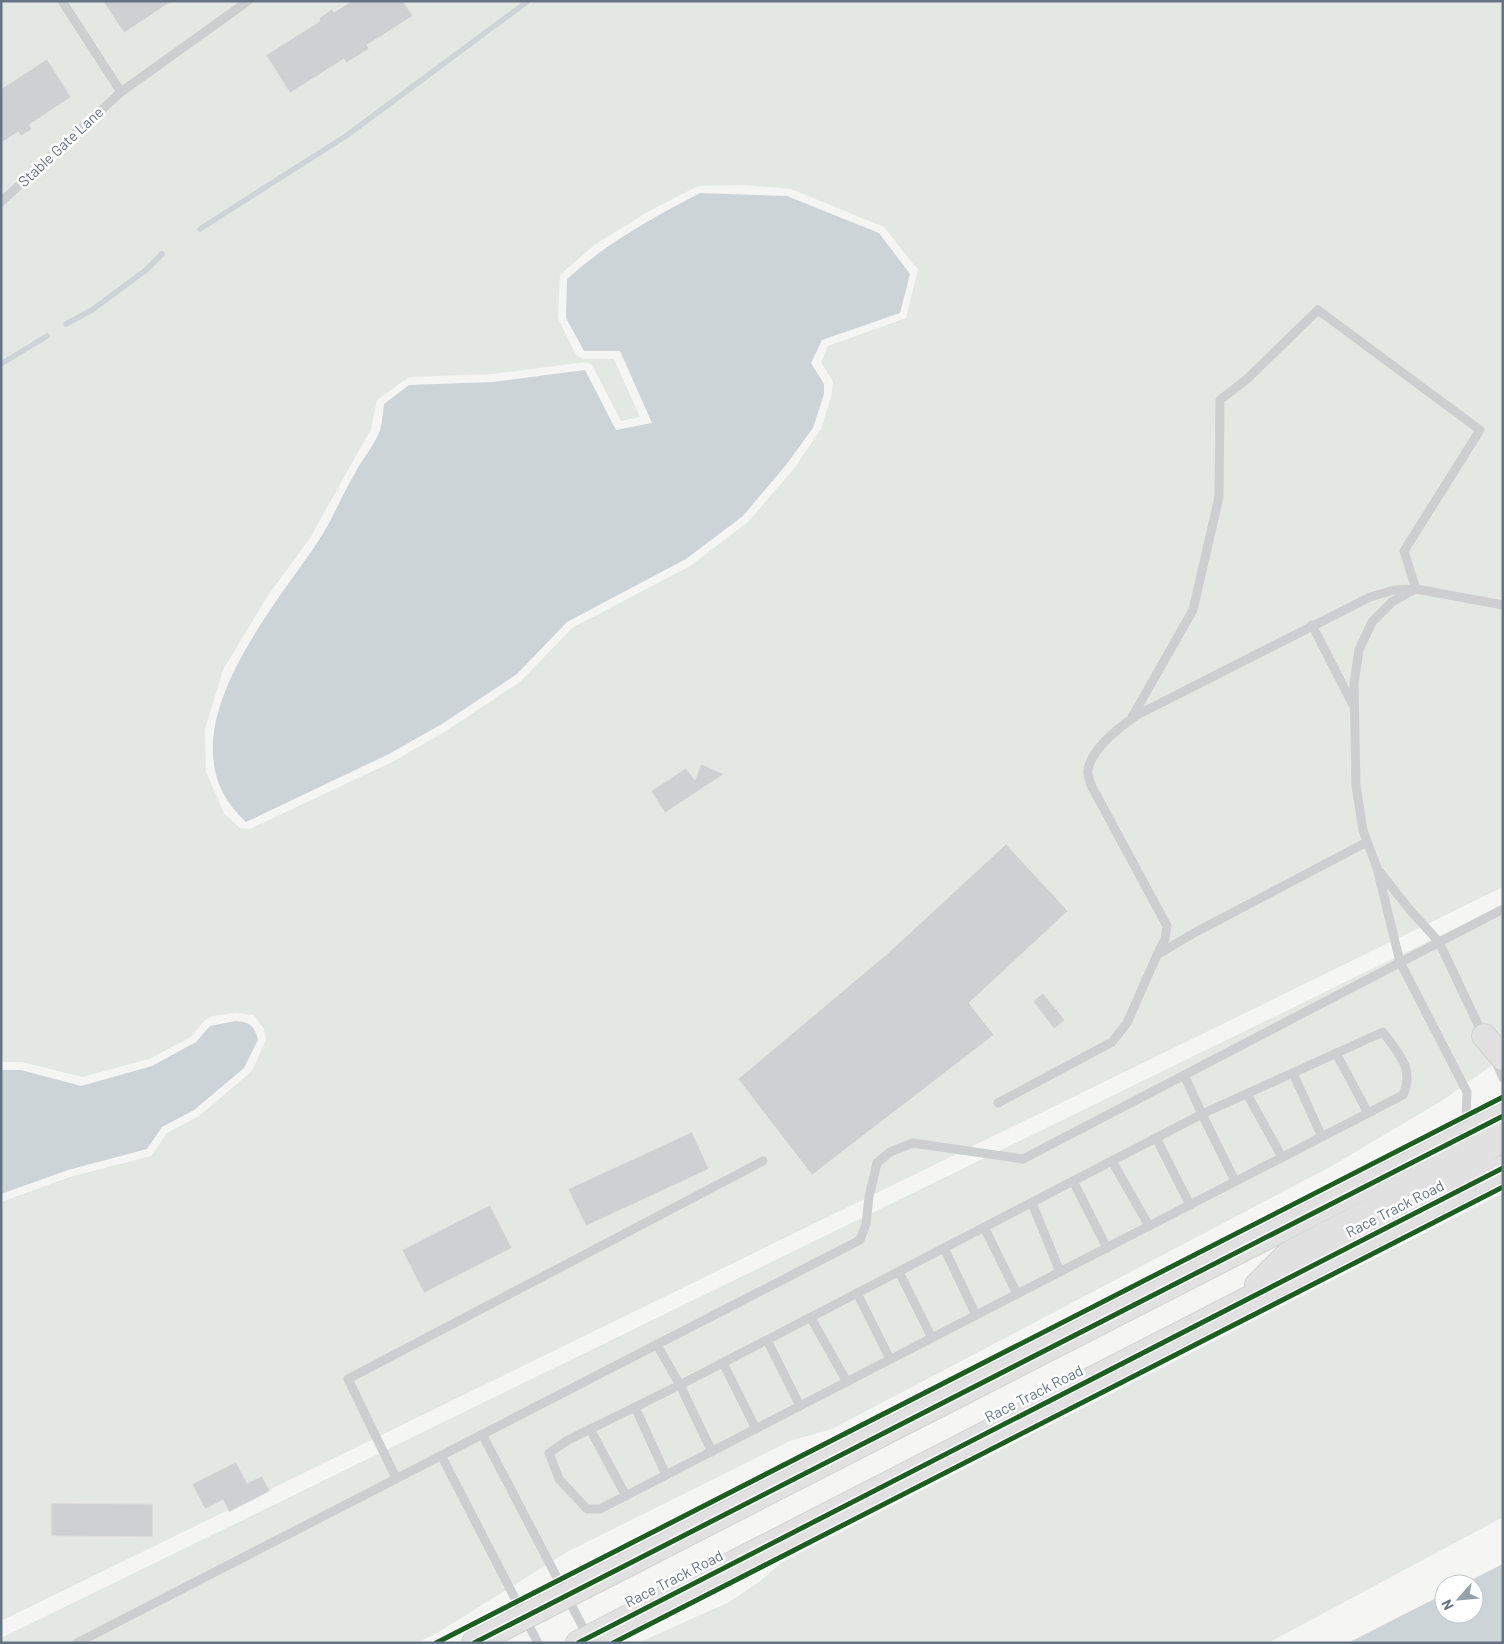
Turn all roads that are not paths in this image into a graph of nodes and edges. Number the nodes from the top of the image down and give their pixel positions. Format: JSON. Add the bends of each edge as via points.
{"nodes":[{"id":1,"x":62,"y":1,"type":"edge"},
{"id":2,"x":248,"y":1,"type":"edge"},
{"id":3,"x":121,"y":92,"type":"junction"},
{"id":4,"x":1,"y":202,"type":"edge"},
{"id":5,"x":1416,"y":588,"type":"junction"},
{"id":6,"x":1503,"y":605,"type":"edge"},
{"id":7,"x":1312,"y":625,"type":"junction"},
{"id":8,"x":1354,"y":707,"type":"junction"},
{"id":9,"x":1131,"y":719,"type":"junction"},
{"id":10,"x":1368,"y":842,"type":"junction"},
{"id":11,"x":1377,"y":868,"type":"junction"},
{"id":12,"x":1503,"y":909,"type":"edge"},
{"id":13,"x":1439,"y":942,"type":"junction"},
{"id":14,"x":1157,"y":955,"type":"junction"},
{"id":15,"x":1400,"y":962,"type":"junction"},
{"id":16,"x":1484,"y":1036,"type":"junction"},
{"id":17,"x":1336,"y":1053,"type":"junction"},
{"id":18,"x":1503,"y":1058,"type":"edge"},
{"id":19,"x":1293,"y":1073,"type":"junction"},
{"id":20,"x":1184,"y":1075,"type":"junction"},
{"id":21,"x":1503,"y":1078,"type":"edge"},
{"id":22,"x":1247,"y":1094,"type":"junction"},
{"id":23,"x":998,"y":1103,"type":"dead end"},
{"id":24,"x":1368,"y":1113,"type":"junction"},
{"id":25,"x":1202,"y":1114,"type":"junction"},
{"id":26,"x":1503,"y":1116,"type":"edge"},
{"id":27,"x":1503,"y":1133,"type":"edge"},
{"id":28,"x":1322,"y":1137,"type":"junction"},
{"id":29,"x":1156,"y":1138,"type":"junction"},
{"id":30,"x":1455,"y":1139,"type":"junction"},
{"id":31,"x":1282,"y":1157,"type":"junction"},
{"id":32,"x":763,"y":1161,"type":"dead end"},
{"id":33,"x":1112,"y":1161,"type":"junction"},
{"id":34,"x":1503,"y":1168,"type":"edge"},
{"id":35,"x":1073,"y":1181,"type":"junction"},
{"id":36,"x":1235,"y":1181,"type":"junction"},
{"id":37,"x":1032,"y":1203,"type":"junction"},
{"id":38,"x":1190,"y":1205,"type":"junction"},
{"id":39,"x":1149,"y":1226,"type":"junction"},
{"id":40,"x":984,"y":1227,"type":"junction"},
{"id":41,"x":944,"y":1248,"type":"junction"},
{"id":42,"x":1107,"y":1248,"type":"junction"},
{"id":43,"x":899,"y":1272,"type":"junction"},
{"id":44,"x":1060,"y":1272,"type":"junction"},
{"id":45,"x":857,"y":1293,"type":"junction"},
{"id":46,"x":1017,"y":1294,"type":"junction"},
{"id":47,"x":1240,"y":1302,"type":"junction"},
{"id":48,"x":976,"y":1315,"type":"junction"},
{"id":49,"x":811,"y":1318,"type":"junction"},
{"id":50,"x":932,"y":1338,"type":"junction"},
{"id":51,"x":767,"y":1340,"type":"junction"},
{"id":52,"x":657,"y":1345,"type":"junction"},
{"id":53,"x":890,"y":1359,"type":"junction"},
{"id":54,"x":724,"y":1363,"type":"junction"},
{"id":55,"x":847,"y":1382,"type":"junction"},
{"id":56,"x":680,"y":1386,"type":"junction"},
{"id":57,"x":800,"y":1406,"type":"junction"},
{"id":58,"x":635,"y":1407,"type":"junction"},
{"id":59,"x":590,"y":1429,"type":"junction"},
{"id":60,"x":756,"y":1429,"type":"junction"},
{"id":61,"x":482,"y":1434,"type":"junction"},
{"id":62,"x":712,"y":1452,"type":"junction"},
{"id":63,"x":442,"y":1457,"type":"junction"},
{"id":64,"x":666,"y":1475,"type":"junction"},
{"id":65,"x":396,"y":1478,"type":"junction"},
{"id":66,"x":626,"y":1496,"type":"junction"},
{"id":67,"x":565,"y":1595,"type":"junction"},
{"id":68,"x":524,"y":1618,"type":"junction"},
{"id":69,"x":583,"y":1640,"type":"edge"},
{"id":70,"x":77,"y":1643,"type":"edge"},
{"id":71,"x":474,"y":1643,"type":"edge"},
{"id":72,"x":538,"y":1643,"type":"edge"}],
"edges":[{"from":1,"to":3,"type":"lane"},
{"from":2,"to":3,"type":"lane","name":"Stable Gate Lane"},
{"from":3,"to":4,"type":"lane","name":"Stable Gate Lane"},
{"from":5,"to":6,"type":"lane"},
{"from":5,"to":7,"type":"lane","via":[[1370,597]]},
{"from":5,"to":8,"type":"lane","via":[[1392,602],[1372,622],[1359,650]]},
{"from":5,"to":9,"type":"lane","via":[[1404,551],[1480,430],[1318,310],[1247,379],[1220,400],[1220,497],[1193,610]]},
{"from":7,"to":8,"type":"lane"},
{"from":7,"to":9,"type":"lane"},
{"from":8,"to":10,"type":"lane","via":[[1356,786]]},
{"from":9,"to":14,"type":"lane","via":[[1099,749],[1091,759],[1088,771],[1091,786],[1167,926]]},
{"from":10,"to":11,"type":"lane"},
{"from":10,"to":14,"type":"lane"},
{"from":11,"to":13,"type":"lane"},
{"from":11,"to":15,"type":"lane"},
{"from":12,"to":13,"type":"lane"},
{"from":13,"to":15,"type":"lane"},
{"from":13,"to":16,"type":"lane"},
{"from":14,"to":23,"type":"lane","via":[[1131,1016],[1112,1042]]},
{"from":15,"to":20,"type":"lane"},
{"from":15,"to":30,"type":"lane","via":[[1467,1092],[1466,1116]]},
{"from":16,"to":18,"type":"main road"},
{"from":16,"to":21,"type":"lane"},
{"from":17,"to":19,"type":"lane"},
{"from":17,"to":24,"type":"lane"},
{"from":17,"to":24,"type":"lane","via":[[1382,1032],[1404,1062],[1409,1081],[1403,1095]]},
{"from":19,"to":22,"type":"lane"},
{"from":19,"to":28,"type":"lane"},
{"from":20,"to":25,"type":"lane"},
{"from":20,"to":52,"type":"lane","via":[[1022,1159],[913,1143],[890,1152],[877,1163],[860,1240]]},
{"from":22,"to":25,"type":"lane"},
{"from":22,"to":31,"type":"lane"},
{"from":24,"to":28,"type":"lane"},
{"from":25,"to":29,"type":"lane"},
{"from":25,"to":36,"type":"lane"},
{"from":26,"to":30,"type":"main road"},
{"from":27,"to":47,"type":"main road","via":[[1492,1146],[1474,1157],[1288,1254]]},
{"from":28,"to":31,"type":"lane"},
{"from":29,"to":33,"type":"lane"},
{"from":29,"to":38,"type":"lane"},
{"from":30,"to":67,"type":"main road"},
{"from":31,"to":36,"type":"lane"},
{"from":32,"to":65,"type":"lane","via":[[348,1379]]},
{"from":33,"to":35,"type":"lane"},
{"from":33,"to":39,"type":"lane"},
{"from":34,"to":47,"type":"main road","name":"Race Track Road"},
{"from":35,"to":37,"type":"lane"},
{"from":35,"to":42,"type":"lane"},
{"from":36,"to":38,"type":"lane"},
{"from":37,"to":40,"type":"lane"},
{"from":37,"to":44,"type":"lane"},
{"from":38,"to":39,"type":"lane"},
{"from":39,"to":42,"type":"lane"},
{"from":40,"to":41,"type":"lane"},
{"from":40,"to":46,"type":"lane"},
{"from":41,"to":43,"type":"lane"},
{"from":41,"to":48,"type":"lane"},
{"from":42,"to":44,"type":"lane"},
{"from":43,"to":45,"type":"lane"},
{"from":43,"to":50,"type":"lane"},
{"from":44,"to":46,"type":"lane"},
{"from":45,"to":49,"type":"lane"},
{"from":45,"to":53,"type":"lane"},
{"from":46,"to":48,"type":"lane"},
{"from":47,"to":69,"type":"main road","name":"Race Track Road"},
{"from":48,"to":50,"type":"lane"},
{"from":49,"to":51,"type":"lane"},
{"from":49,"to":55,"type":"lane"},
{"from":50,"to":53,"type":"lane"},
{"from":51,"to":54,"type":"lane"},
{"from":51,"to":57,"type":"lane"},
{"from":52,"to":56,"type":"lane"},
{"from":52,"to":61,"type":"lane"},
{"from":53,"to":55,"type":"lane"},
{"from":54,"to":56,"type":"lane"},
{"from":54,"to":60,"type":"lane"},
{"from":55,"to":57,"type":"lane"},
{"from":56,"to":58,"type":"lane"},
{"from":56,"to":62,"type":"lane"},
{"from":57,"to":60,"type":"lane"},
{"from":58,"to":59,"type":"lane"},
{"from":58,"to":64,"type":"lane"},
{"from":59,"to":66,"type":"lane"},
{"from":59,"to":66,"type":"lane","via":[[550,1453],[560,1479],[587,1509],[600,1509]]},
{"from":60,"to":62,"type":"lane"},
{"from":61,"to":63,"type":"lane"},
{"from":61,"to":67,"type":"lane"},
{"from":62,"to":64,"type":"lane"},
{"from":63,"to":65,"type":"lane"},
{"from":63,"to":68,"type":"lane"},
{"from":64,"to":66,"type":"lane"},
{"from":65,"to":70,"type":"lane"},
{"from":67,"to":68,"type":"main road"},
{"from":67,"to":69,"type":"lane"},
{"from":68,"to":71,"type":"main road"},
{"from":68,"to":72,"type":"lane"}]}
